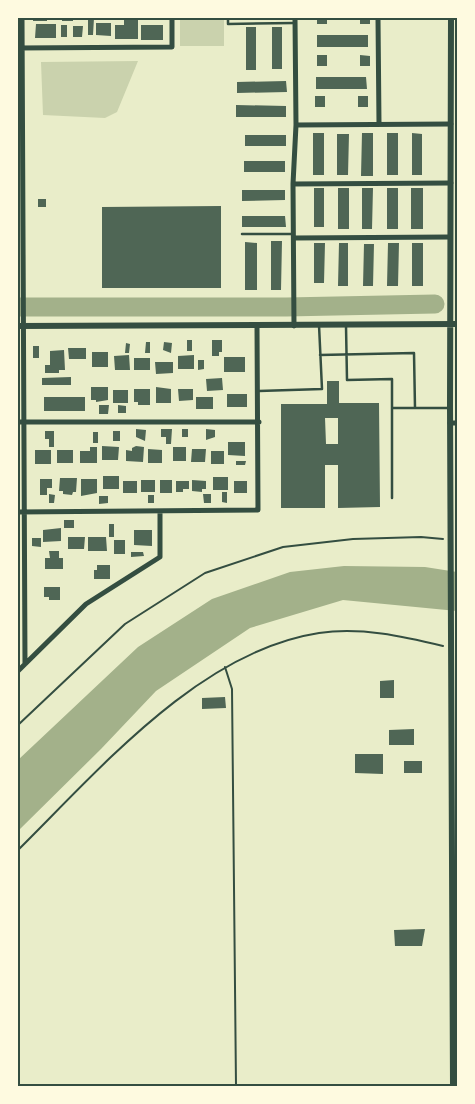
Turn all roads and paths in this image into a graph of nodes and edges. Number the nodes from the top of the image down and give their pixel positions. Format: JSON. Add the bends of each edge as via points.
{"nodes":[{"id":1,"x":22,"y":18,"type":"edge"},
{"id":2,"x":172,"y":18,"type":"edge"},
{"id":3,"x":228,"y":18,"type":"edge"},
{"id":4,"x":378,"y":18,"type":"edge"},
{"id":5,"x":451,"y":18,"type":"edge"},
{"id":6,"x":295,"y":20,"type":"edge"},
{"id":7,"x":19,"y":48,"type":"edge"},
{"id":8,"x":20,"y":122,"type":"edge"},
{"id":9,"x":379,"y":124,"type":"junction"},
{"id":10,"x":451,"y":124,"type":"junction"},
{"id":11,"x":296,"y":125,"type":"junction"},
{"id":12,"x":451,"y":183,"type":"junction"},
{"id":13,"x":293,"y":184,"type":"junction"},
{"id":14,"x":242,"y":234,"type":"dead end"},
{"id":15,"x":294,"y":236,"type":"junction"},
{"id":16,"x":450,"y":237,"type":"junction"},
{"id":17,"x":20,"y":271,"type":"edge"},
{"id":18,"x":454,"y":289,"type":"edge"},
{"id":19,"x":450,"y":324,"type":"junction"},
{"id":20,"x":458,"y":324,"type":"edge"},
{"id":21,"x":346,"y":325,"type":"junction"},
{"id":22,"x":20,"y":326,"type":"edge"},
{"id":23,"x":257,"y":326,"type":"junction"},
{"id":24,"x":294,"y":326,"type":"junction"},
{"id":25,"x":319,"y":326,"type":"junction"},
{"id":26,"x":346,"y":354,"type":"junction"},
{"id":27,"x":320,"y":355,"type":"junction"},
{"id":28,"x":259,"y":391,"type":"junction"},
{"id":29,"x":392,"y":408,"type":"junction"},
{"id":30,"x":415,"y":408,"type":"junction"},
{"id":31,"x":450,"y":408,"type":"junction"},
{"id":32,"x":18,"y":422,"type":"edge"},
{"id":33,"x":24,"y":422,"type":"junction"},
{"id":34,"x":259,"y":422,"type":"junction"},
{"id":35,"x":458,"y":423,"type":"edge"},
{"id":36,"x":450,"y":424,"type":"junction"},
{"id":37,"x":392,"y":498,"type":"dead end"},
{"id":38,"x":160,"y":511,"type":"junction"},
{"id":39,"x":20,"y":512,"type":"edge"},
{"id":40,"x":450,"y":541,"type":"junction"},
{"id":41,"x":450,"y":646,"type":"junction"},
{"id":42,"x":25,"y":664,"type":"junction"},
{"id":43,"x":226,"y":667,"type":"junction"},
{"id":44,"x":18,"y":671,"type":"edge"},
{"id":45,"x":18,"y":725,"type":"edge"},
{"id":46,"x":18,"y":850,"type":"edge"},
{"id":47,"x":236,"y":1086,"type":"edge"},
{"id":48,"x":454,"y":1086,"type":"edge"}],
"edges":[{"from":1,"to":7,"type":"street"},
{"from":2,"to":7,"type":"street","via":[[172,47]]},
{"from":3,"to":6,"type":"lane","via":[[228,24]]},
{"from":4,"to":9,"type":"street"},
{"from":5,"to":10,"type":"street"},
{"from":6,"to":11,"type":"street"},
{"from":7,"to":8,"type":"street"},
{"from":8,"to":17,"type":"street"},
{"from":9,"to":10,"type":"street"},
{"from":9,"to":11,"type":"street"},
{"from":10,"to":12,"type":"street"},
{"from":11,"to":13,"type":"street"},
{"from":12,"to":13,"type":"street"},
{"from":12,"to":16,"type":"street"},
{"from":13,"to":15,"type":"street"},
{"from":14,"to":15,"type":"lane"},
{"from":15,"to":16,"type":"street"},
{"from":15,"to":24,"type":"street"},
{"from":16,"to":18,"type":"street"},
{"from":17,"to":22,"type":"street","via":[[23,300]]},
{"from":18,"to":19,"type":"street"},
{"from":19,"to":20,"type":"street"},
{"from":19,"to":21,"type":"street"},
{"from":19,"to":31,"type":"street"},
{"from":21,"to":25,"type":"street"},
{"from":21,"to":26,"type":"lane"},
{"from":22,"to":23,"type":"street"},
{"from":22,"to":33,"type":"street"},
{"from":23,"to":24,"type":"street"},
{"from":23,"to":28,"type":"street"},
{"from":24,"to":25,"type":"street"},
{"from":25,"to":27,"type":"lane"},
{"from":26,"to":27,"type":"lane"},
{"from":26,"to":29,"type":"lane","via":[[347,380],[392,379]]},
{"from":26,"to":30,"type":"lane","via":[[414,353]]},
{"from":27,"to":28,"type":"lane","via":[[322,389]]},
{"from":28,"to":34,"type":"street"},
{"from":29,"to":30,"type":"lane"},
{"from":29,"to":37,"type":"lane"},
{"from":30,"to":31,"type":"lane"},
{"from":31,"to":36,"type":"street"},
{"from":32,"to":33,"type":"street"},
{"from":33,"to":34,"type":"street"},
{"from":33,"to":39,"type":"street"},
{"from":34,"to":38,"type":"street","via":[[258,510]]},
{"from":35,"to":36,"type":"street"},
{"from":36,"to":40,"type":"street"},
{"from":38,"to":39,"type":"street"},
{"from":38,"to":42,"type":"street","via":[[160,557],[86,604]]},
{"from":39,"to":42,"type":"street"},
{"from":40,"to":41,"type":"street"},
{"from":40,"to":45,"type":"path","via":[[421,537],[353,539],[283,547],[205,573],[125,624]]},
{"from":41,"to":43,"type":"path","via":[[374,632],[320,633],[256,652]]},
{"from":41,"to":48,"type":"street"},
{"from":42,"to":44,"type":"street"},
{"from":43,"to":46,"type":"path","via":[[155,718]]},
{"from":43,"to":47,"type":"path","via":[[232,689]]}]}
